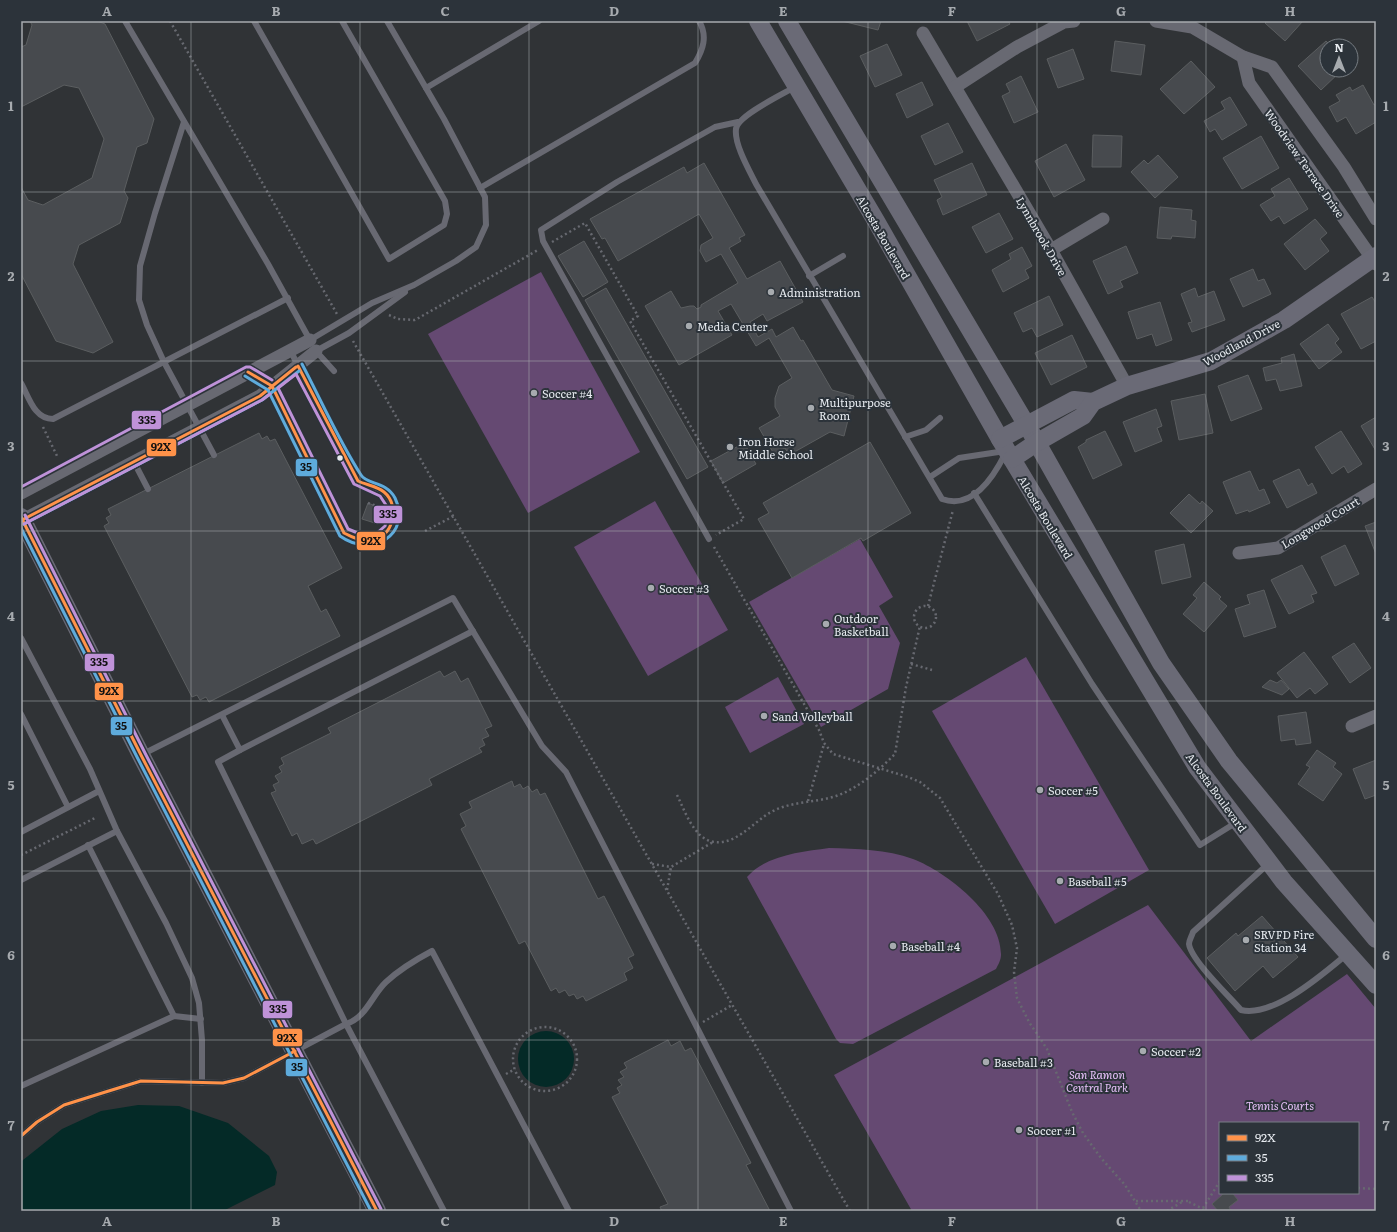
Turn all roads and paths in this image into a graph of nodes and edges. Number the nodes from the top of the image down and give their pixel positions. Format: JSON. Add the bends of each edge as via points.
{"nodes":[{"id":1,"x":125,"y":21,"type":"edge"},
{"id":2,"x":170,"y":21,"type":"edge"},
{"id":3,"x":254,"y":21,"type":"edge"},
{"id":4,"x":342,"y":21,"type":"edge"},
{"id":5,"x":387,"y":21,"type":"edge"},
{"id":6,"x":539,"y":21,"type":"edge"},
{"id":7,"x":699,"y":21,"type":"edge"},
{"id":8,"x":758,"y":21,"type":"edge"},
{"id":9,"x":787,"y":21,"type":"edge"},
{"id":10,"x":1074,"y":21,"type":"edge"},
{"id":11,"x":1156,"y":21,"type":"edge"},
{"id":12,"x":922,"y":33,"type":"dead end"},
{"id":13,"x":1243,"y":57,"type":"junction"},
{"id":14,"x":796,"y":86,"type":"junction"},
{"id":15,"x":955,"y":87,"type":"junction"},
{"id":16,"x":426,"y":88,"type":"junction"},
{"id":17,"x":184,"y":122,"type":"junction"},
{"id":18,"x":738,"y":122,"type":"junction"},
{"id":19,"x":480,"y":188,"type":"junction"},
{"id":20,"x":1103,"y":219,"type":"dead end"},
{"id":21,"x":1376,"y":219,"type":"edge"},
{"id":22,"x":1051,"y":250,"type":"junction"},
{"id":23,"x":843,"y":256,"type":"dead end"},
{"id":24,"x":1374,"y":260,"type":"edge"},
{"id":25,"x":809,"y":276,"type":"junction"},
{"id":26,"x":414,"y":285,"type":"junction"},
{"id":27,"x":288,"y":298,"type":"junction"},
{"id":28,"x":341,"y":320,"type":"junction"},
{"id":29,"x":349,"y":333,"type":"junction"},
{"id":30,"x":310,"y":340,"type":"junction"},
{"id":31,"x":290,"y":350,"type":"junction"},
{"id":32,"x":316,"y":351,"type":"junction"},
{"id":33,"x":164,"y":362,"type":"junction"},
{"id":34,"x":298,"y":366,"type":"junction"},
{"id":35,"x":334,"y":371,"type":"dead end"},
{"id":36,"x":248,"y":372,"type":"junction"},
{"id":37,"x":21,"y":383,"type":"edge"},
{"id":38,"x":272,"y":386,"type":"junction"},
{"id":39,"x":1127,"y":386,"type":"junction"},
{"id":40,"x":1093,"y":402,"type":"junction"},
{"id":41,"x":187,"y":405,"type":"junction"},
{"id":42,"x":37,"y":414,"type":"junction"},
{"id":43,"x":940,"y":418,"type":"dead end"},
{"id":44,"x":1026,"y":425,"type":"junction"},
{"id":45,"x":200,"y":427,"type":"junction"},
{"id":46,"x":905,"y":437,"type":"junction"},
{"id":47,"x":1036,"y":442,"type":"junction"},
{"id":48,"x":1006,"y":450,"type":"junction"},
{"id":49,"x":214,"y":455,"type":"dead end"},
{"id":50,"x":60,"y":461,"type":"dead end"},
{"id":51,"x":134,"y":462,"type":"junction"},
{"id":52,"x":930,"y":477,"type":"junction"},
{"id":53,"x":148,"y":489,"type":"dead end"},
{"id":54,"x":1376,"y":489,"type":"edge"},
{"id":55,"x":21,"y":493,"type":"edge"},
{"id":56,"x":974,"y":493,"type":"junction"},
{"id":57,"x":368,"y":502,"type":"dead end"},
{"id":58,"x":955,"y":502,"type":"junction"},
{"id":59,"x":387,"y":509,"type":"dead end"},
{"id":60,"x":454,"y":516,"type":"junction"},
{"id":61,"x":21,"y":519,"type":"edge"},
{"id":62,"x":425,"y":531,"type":"dead end"},
{"id":63,"x":709,"y":539,"type":"dead end"},
{"id":64,"x":1239,"y":553,"type":"dead end"},
{"id":65,"x":928,"y":606,"type":"junction"},
{"id":66,"x":920,"y":626,"type":"junction"},
{"id":67,"x":473,"y":631,"type":"junction"},
{"id":68,"x":21,"y":638,"type":"edge"},
{"id":69,"x":911,"y":664,"type":"junction"},
{"id":70,"x":932,"y":670,"type":"dead end"},
{"id":71,"x":21,"y":714,"type":"edge"},
{"id":72,"x":222,"y":715,"type":"junction"},
{"id":73,"x":1376,"y":716,"type":"edge"},
{"id":74,"x":1352,"y":726,"type":"dead end"},
{"id":75,"x":819,"y":730,"type":"dead end"},
{"id":76,"x":824,"y":743,"type":"junction"},
{"id":77,"x":240,"y":750,"type":"junction"},
{"id":78,"x":141,"y":755,"type":"junction"},
{"id":79,"x":880,"y":769,"type":"junction"},
{"id":80,"x":99,"y":791,"type":"junction"},
{"id":81,"x":676,"y":795,"type":"dead end"},
{"id":82,"x":808,"y":801,"type":"junction"},
{"id":83,"x":68,"y":807,"type":"junction"},
{"id":84,"x":97,"y":817,"type":"dead end"},
{"id":85,"x":1238,"y":821,"type":"junction"},
{"id":86,"x":117,"y":831,"type":"junction"},
{"id":87,"x":21,"y":832,"type":"edge"},
{"id":88,"x":714,"y":842,"type":"junction"},
{"id":89,"x":88,"y":845,"type":"junction"},
{"id":90,"x":21,"y":855,"type":"edge"},
{"id":91,"x":1270,"y":863,"type":"junction"},
{"id":92,"x":652,"y":864,"type":"junction"},
{"id":93,"x":671,"y":867,"type":"junction"},
{"id":94,"x":21,"y":880,"type":"edge"},
{"id":95,"x":667,"y":891,"type":"junction"},
{"id":96,"x":1376,"y":939,"type":"edge"},
{"id":97,"x":1348,"y":953,"type":"junction"},
{"id":98,"x":1376,"y":985,"type":"edge"},
{"id":99,"x":732,"y":1005,"type":"junction"},
{"id":100,"x":174,"y":1016,"type":"junction"},
{"id":101,"x":201,"y":1019,"type":"junction"},
{"id":102,"x":346,"y":1024,"type":"junction"},
{"id":103,"x":696,"y":1026,"type":"junction"},
{"id":104,"x":295,"y":1051,"type":"junction"},
{"id":105,"x":202,"y":1083,"type":"junction"},
{"id":106,"x":525,"y":1084,"type":"joint"},
{"id":107,"x":21,"y":1086,"type":"edge"},
{"id":108,"x":21,"y":1136,"type":"edge"},
{"id":109,"x":1219,"y":1183,"type":"edge"},
{"id":110,"x":1359,"y":1188,"type":"edge"},
{"id":111,"x":1376,"y":1189,"type":"edge"},
{"id":112,"x":1136,"y":1201,"type":"junction"},
{"id":113,"x":1190,"y":1201,"type":"junction"},
{"id":114,"x":1203,"y":1208,"type":"junction"},
{"id":115,"x":377,"y":1211,"type":"edge"},
{"id":116,"x":444,"y":1211,"type":"edge"},
{"id":117,"x":569,"y":1211,"type":"edge"},
{"id":118,"x":791,"y":1211,"type":"edge"},
{"id":119,"x":850,"y":1211,"type":"edge"},
{"id":120,"x":1141,"y":1211,"type":"edge"},
{"id":121,"x":1167,"y":1211,"type":"edge"},
{"id":122,"x":1207,"y":1211,"type":"edge"}],
"edges":[{"from":1,"to":17,"type":"lane"},
{"from":2,"to":28,"type":"path"},
{"from":3,"to":4,"type":"lane","via":[[389,259],[444,225],[447,214],[445,201]]},
{"from":5,"to":16,"type":"lane"},
{"from":6,"to":16,"type":"lane"},
{"from":7,"to":19,"type":"lane","via":[[705,36],[702,52],[695,63]]},
{"from":8,"to":14,"type":"main road","name":"Alcosta Boulevard"},
{"from":9,"to":44,"type":"main road"},
{"from":10,"to":15,"type":"street","via":[[1064,22],[1017,48]]},
{"from":11,"to":13,"type":"street","via":[[1192,27]]},
{"from":12,"to":15,"type":"street","name":"Lynnbrook Drive"},
{"from":13,"to":21,"type":"street","via":[[1272,68],[1344,167]]},
{"from":13,"to":24,"type":"street","name":"Woodview Terrace Drive","via":[[1249,83]]},
{"from":14,"to":18,"type":"lane"},
{"from":14,"to":48,"type":"main road","name":"Alcosta Boulevard"},
{"from":15,"to":22,"type":"street","name":"Lynnbrook Drive"},
{"from":16,"to":19,"type":"lane"},
{"from":17,"to":27,"type":"lane"},
{"from":17,"to":33,"type":"lane","via":[[140,266],[141,306]]},
{"from":18,"to":25,"type":"lane","via":[[737,140],[756,184]]},
{"from":18,"to":63,"type":"lane","via":[[715,127],[617,182],[540,230],[543,242]]},
{"from":19,"to":26,"type":"lane","via":[[485,197],[486,225],[476,247],[440,272]]},
{"from":20,"to":22,"type":"street"},
{"from":22,"to":39,"type":"street","name":"Lynnbrook Drive"},
{"from":23,"to":25,"type":"lane"},
{"from":24,"to":39,"type":"main road","name":"Woodland Drive","via":[[1284,320],[1211,361]]},
{"from":25,"to":46,"type":"lane"},
{"from":26,"to":28,"type":"lane"},
{"from":26,"to":29,"type":"lane"},
{"from":27,"to":30,"type":"lane"},
{"from":27,"to":33,"type":"lane"},
{"from":28,"to":30,"type":"lane"},
{"from":29,"to":32,"type":"lane"},
{"from":29,"to":60,"type":"path"},
{"from":30,"to":31,"type":"street"},
{"from":30,"to":32,"type":"lane"},
{"from":31,"to":34,"type":"lane"},
{"from":31,"to":36,"type":"street"},
{"from":32,"to":34,"type":"street"},
{"from":32,"to":35,"type":"lane"},
{"from":33,"to":41,"type":"lane"},
{"from":33,"to":42,"type":"lane","via":[[52,419]]},
{"from":34,"to":38,"type":"street"},
{"from":34,"to":38,"type":"lane","via":[[358,481],[385,492],[392,501],[394,517],[390,528],[381,536],[371,541],[344,533]]},
{"from":36,"to":38,"type":"lane"},
{"from":36,"to":41,"type":"street"},
{"from":37,"to":42,"type":"lane"},
{"from":38,"to":45,"type":"street","via":[[260,396]]},
{"from":39,"to":40,"type":"main road","name":"Woodland Drive"},
{"from":40,"to":44,"type":"main road","name":"Woodland Drive","via":[[1074,400]]},
{"from":40,"to":47,"type":"main road","name":"Woodland Drive","via":[[1083,416]]},
{"from":41,"to":45,"type":"lane"},
{"from":41,"to":55,"type":"street"},
{"from":42,"to":50,"type":"path"},
{"from":43,"to":46,"type":"lane","via":[[926,430]]},
{"from":44,"to":47,"type":"main road"},
{"from":44,"to":48,"type":"main road","name":"Woodland Drive"},
{"from":45,"to":49,"type":"lane"},
{"from":45,"to":51,"type":"street"},
{"from":46,"to":52,"type":"lane"},
{"from":47,"to":48,"type":"main road","name":"Woodland Drive"},
{"from":47,"to":96,"type":"main road","via":[[1161,663],[1229,761]]},
{"from":48,"to":52,"type":"lane","via":[[959,458]]},
{"from":48,"to":56,"type":"lane","via":[[997,471],[985,486]]},
{"from":48,"to":85,"type":"main road","name":"Alcosta Boulevard","via":[[1197,767]]},
{"from":51,"to":53,"type":"lane"},
{"from":51,"to":61,"type":"street"},
{"from":52,"to":58,"type":"lane","via":[[942,499]]},
{"from":54,"to":64,"type":"street","name":"Longwood Court","via":[[1278,548]]},
{"from":56,"to":58,"type":"lane","via":[[963,501]]},
{"from":56,"to":85,"type":"lane","via":[[1092,684],[1200,845]]},
{"from":57,"to":59,"type":"path"},
{"from":58,"to":65,"type":"path"},
{"from":60,"to":62,"type":"path"},
{"from":60,"to":92,"type":"path"},
{"from":61,"to":78,"type":"main road"},
{"from":65,"to":66,"type":"path","via":[[920,607],[915,612],[915,620]]},
{"from":65,"to":66,"type":"path","via":[[936,613],[936,620],[929,627]]},
{"from":66,"to":69,"type":"path"},
{"from":67,"to":72,"type":"lane","via":[[453,598]]},
{"from":67,"to":77,"type":"lane"},
{"from":67,"to":103,"type":"lane","via":[[542,746],[566,772]]},
{"from":68,"to":80,"type":"lane"},
{"from":69,"to":70,"type":"path"},
{"from":69,"to":79,"type":"path","via":[[896,754]]},
{"from":71,"to":83,"type":"lane"},
{"from":72,"to":77,"type":"lane"},
{"from":72,"to":78,"type":"lane"},
{"from":73,"to":74,"type":"street"},
{"from":75,"to":76,"type":"path"},
{"from":76,"to":79,"type":"path","via":[[832,754]]},
{"from":76,"to":82,"type":"path"},
{"from":77,"to":102,"type":"lane","via":[[218,762]]},
{"from":78,"to":104,"type":"main road"},
{"from":79,"to":82,"type":"path","via":[[836,796]]},
{"from":79,"to":112,"type":"path","via":[[908,776],[931,789],[940,798],[960,829],[998,894],[1012,925],[1017,948],[1014,972],[1017,998],[1047,1049],[1083,1133]]},
{"from":80,"to":83,"type":"lane"},
{"from":80,"to":86,"type":"lane"},
{"from":81,"to":88,"type":"path","via":[[701,837]]},
{"from":82,"to":88,"type":"path","via":[[782,807],[729,840]]},
{"from":83,"to":87,"type":"lane"},
{"from":84,"to":90,"type":"path"},
{"from":85,"to":91,"type":"main road","name":"Alcosta Boulevard"},
{"from":86,"to":89,"type":"lane"},
{"from":86,"to":101,"type":"lane","via":[[192,978]]},
{"from":88,"to":93,"type":"path"},
{"from":89,"to":94,"type":"lane"},
{"from":89,"to":100,"type":"lane"},
{"from":91,"to":97,"type":"main road","name":"Alcosta Boulevard"},
{"from":91,"to":97,"type":"lane","via":[[1193,932],[1189,943],[1199,962],[1241,1010],[1250,1012],[1267,1008],[1301,989]]},
{"from":92,"to":93,"type":"path"},
{"from":92,"to":95,"type":"path"},
{"from":93,"to":95,"type":"path"},
{"from":95,"to":99,"type":"path"},
{"from":97,"to":98,"type":"main road","name":"Alcosta Boulevard"},
{"from":99,"to":103,"type":"path"},
{"from":99,"to":119,"type":"path"},
{"from":100,"to":101,"type":"lane"},
{"from":100,"to":107,"type":"lane"},
{"from":101,"to":105,"type":"lane"},
{"from":102,"to":104,"type":"lane"},
{"from":102,"to":116,"type":"lane"},
{"from":102,"to":117,"type":"lane","via":[[354,1021],[368,1007],[380,989],[402,968],[432,950]]},
{"from":103,"to":118,"type":"lane"},
{"from":104,"to":105,"type":"lane","via":[[244,1078],[223,1083]]},
{"from":104,"to":115,"type":"main road"},
{"from":105,"to":108,"type":"lane","via":[[141,1081],[64,1105]]},
{"from":106,"to":106,"type":"path","via":[[515,1069],[513,1060],[517,1042],[530,1030],[539,1027],[557,1028],[566,1033],[577,1050],[576,1070],[571,1079],[564,1086],[554,1090],[534,1089]]},
{"from":109,"to":114,"type":"path"},
{"from":110,"to":111,"type":"path"},
{"from":112,"to":113,"type":"path"},
{"from":112,"to":120,"type":"path"},
{"from":113,"to":114,"type":"path"},
{"from":113,"to":121,"type":"path","via":[[1180,1203]]},
{"from":114,"to":122,"type":"path"}]}
